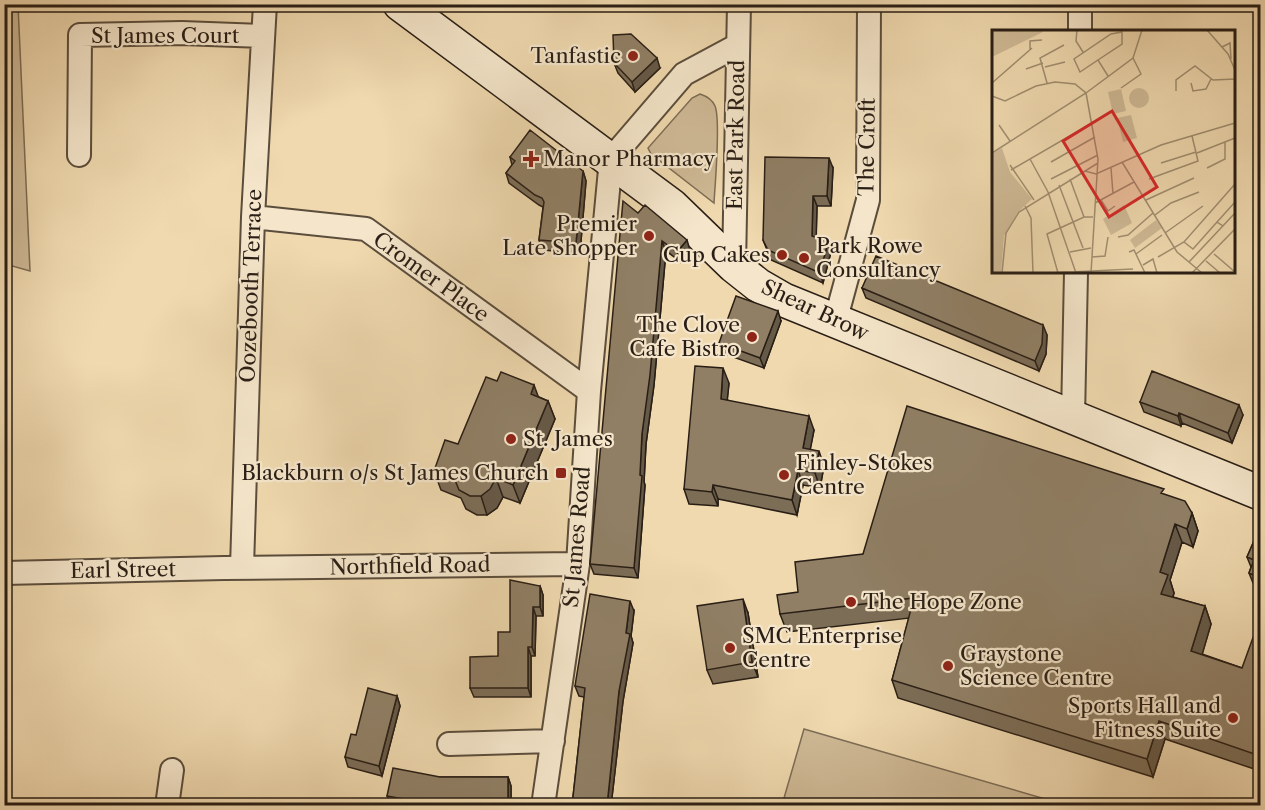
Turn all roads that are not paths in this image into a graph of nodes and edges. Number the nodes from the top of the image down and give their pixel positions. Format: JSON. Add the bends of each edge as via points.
{"nodes":[{"id":1,"x":265,"y":4,"type":"edge"},
{"id":2,"x":400,"y":4,"type":"edge"},
{"id":3,"x":739,"y":4,"type":"edge"},
{"id":4,"x":869,"y":4,"type":"edge"},
{"id":5,"x":1080,"y":4,"type":"edge"},
{"id":6,"x":1080,"y":30,"type":"edge"},
{"id":7,"x":263,"y":36,"type":"junction"},
{"id":8,"x":738,"y":45,"type":"junction"},
{"id":9,"x":79,"y":155,"type":"dead end"},
{"id":10,"x":611,"y":159,"type":"junction"},
{"id":11,"x":253,"y":217,"type":"junction"},
{"id":12,"x":734,"y":266,"type":"junction"},
{"id":13,"x":1076,"y":273,"type":"edge"},
{"id":14,"x":835,"y":322,"type":"junction"},
{"id":15,"x":589,"y":391,"type":"junction"},
{"id":16,"x":1073,"y":417,"type":"junction"},
{"id":17,"x":1260,"y":493,"type":"edge"},
{"id":18,"x":578,"y":564,"type":"junction"},
{"id":19,"x":242,"y":567,"type":"junction"},
{"id":20,"x":4,"y":573,"type":"edge"},
{"id":21,"x":553,"y":741,"type":"junction"},
{"id":22,"x":449,"y":744,"type":"dead end"},
{"id":23,"x":172,"y":770,"type":"dead end"},
{"id":24,"x":167,"y":806,"type":"edge"},
{"id":25,"x":543,"y":806,"type":"edge"}],
"edges":[{"from":1,"to":7,"type":"street","name":"Oozebooth Terrace"},
{"from":2,"to":10,"type":"main road","name":"Shear Brow"},
{"from":3,"to":8,"type":"street","name":"East Park Road"},
{"from":4,"to":14,"type":"street","name":"The Croft","via":[[868,200]]},
{"from":5,"to":6,"type":"street"},
{"from":7,"to":9,"type":"street","name":"St James Court","via":[[80,35]]},
{"from":7,"to":11,"type":"street","name":"Oozebooth Terrace"},
{"from":8,"to":10,"type":"street","via":[[684,74]]},
{"from":8,"to":12,"type":"street","name":"East Park Road"},
{"from":10,"to":12,"type":"main road","name":"Shear Brow","via":[[672,206]]},
{"from":10,"to":15,"type":"street","name":"St James Road"},
{"from":11,"to":15,"type":"street","name":"Cromer Place","via":[[366,229]]},
{"from":11,"to":19,"type":"street","name":"Oozebooth Terrace"},
{"from":12,"to":14,"type":"main road","name":"Shear Brow","via":[[784,300]]},
{"from":13,"to":16,"type":"street"},
{"from":14,"to":16,"type":"main road","name":"Shear Brow"},
{"from":15,"to":18,"type":"street","name":"St James Road"},
{"from":16,"to":17,"type":"main road","name":"Shear Brow"},
{"from":18,"to":19,"type":"street","name":"Northfield Road"},
{"from":18,"to":21,"type":"street","name":"St James Road"},
{"from":19,"to":20,"type":"street","name":"Earl Street"},
{"from":21,"to":22,"type":"street"},
{"from":21,"to":25,"type":"street","name":"St James Road"},
{"from":23,"to":24,"type":"street"}]}
